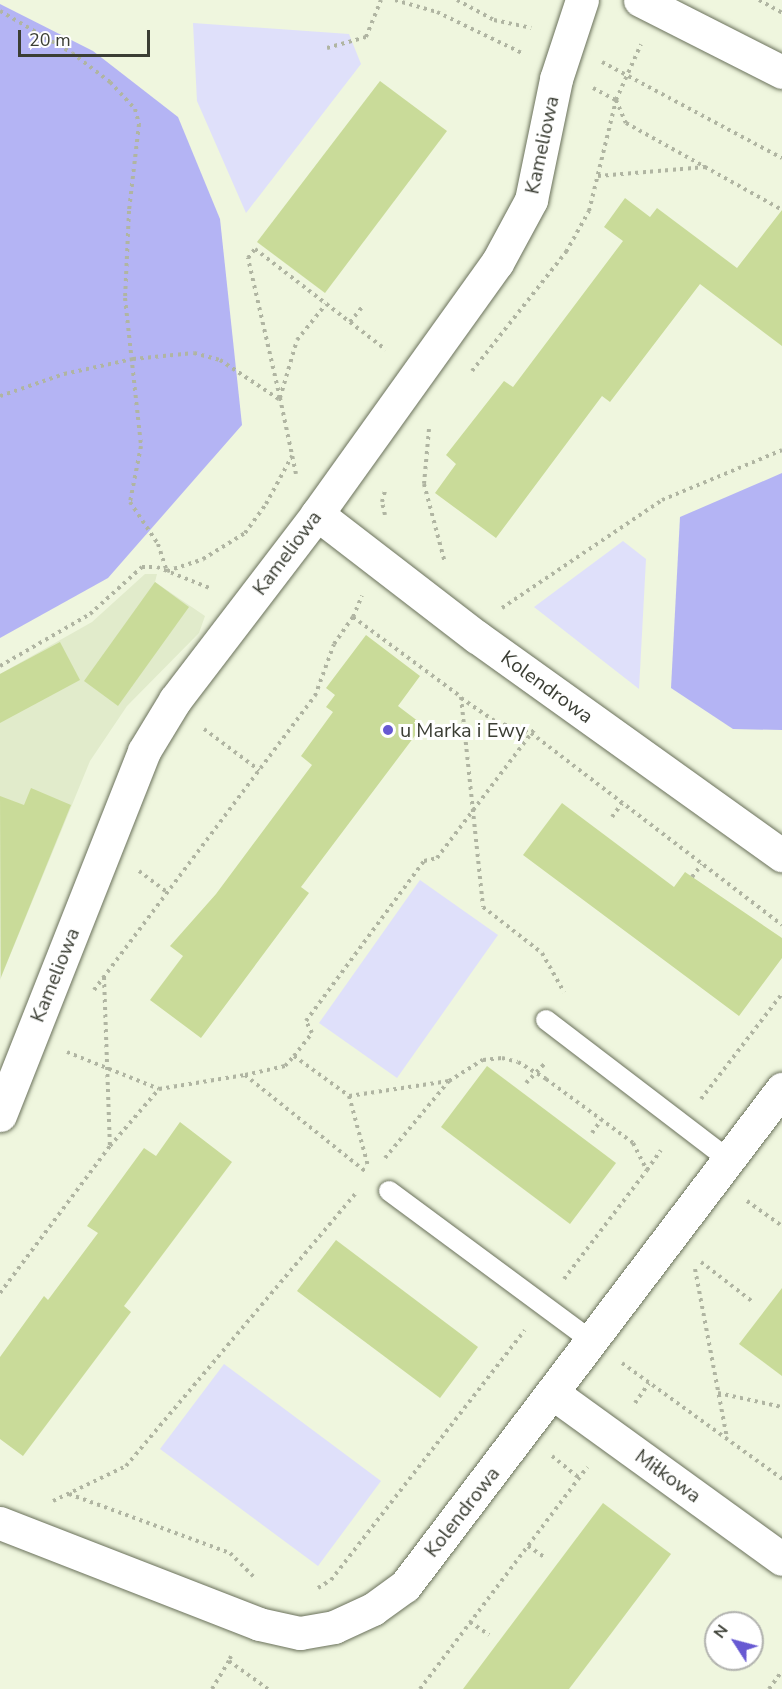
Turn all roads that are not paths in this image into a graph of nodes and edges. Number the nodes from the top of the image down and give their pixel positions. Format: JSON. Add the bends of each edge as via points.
{"nodes":[{"id":1,"x":582,"y":0,"type":"edge"},
{"id":2,"x":640,"y":0,"type":"edge"},
{"id":3,"x":782,"y":72,"type":"edge"},
{"id":4,"x":317,"y":514,"type":"junction"},
{"id":5,"x":782,"y":855,"type":"edge"},
{"id":6,"x":546,"y":1020,"type":"dead end"},
{"id":7,"x":782,"y":1089,"type":"edge"},
{"id":8,"x":0,"y":1115,"type":"edge"},
{"id":9,"x":729,"y":1160,"type":"junction"},
{"id":10,"x":389,"y":1191,"type":"road end"},
{"id":11,"x":593,"y":1342,"type":"junction"},
{"id":12,"x":554,"y":1394,"type":"junction"},
{"id":13,"x":10,"y":1527,"type":"edge"},
{"id":14,"x":782,"y":1559,"type":"edge"}],
"edges":[{"from":1,"to":4,"type":"street","name":"Kameliowa","via":[[556,79],[531,200],[497,263]]},
{"from":2,"to":3,"type":"street"},
{"from":4,"to":5,"type":"street","name":"Kolendrowa","via":[[477,637]]},
{"from":4,"to":8,"type":"street","name":"Kameliowa","via":[[172,705],[144,752]]},
{"from":6,"to":9,"type":"lane"},
{"from":7,"to":9,"type":"street","name":"Kolendrowa"},
{"from":9,"to":11,"type":"street","name":"Kolendrowa"},
{"from":10,"to":11,"type":"lane"},
{"from":11,"to":12,"type":"street","name":"Kolendrowa"},
{"from":12,"to":13,"type":"street","name":"Kolendrowa","via":[[405,1586],[373,1609],[334,1628],[300,1633],[259,1624]]},
{"from":12,"to":14,"type":"street","name":"Miłkowa"}]}
